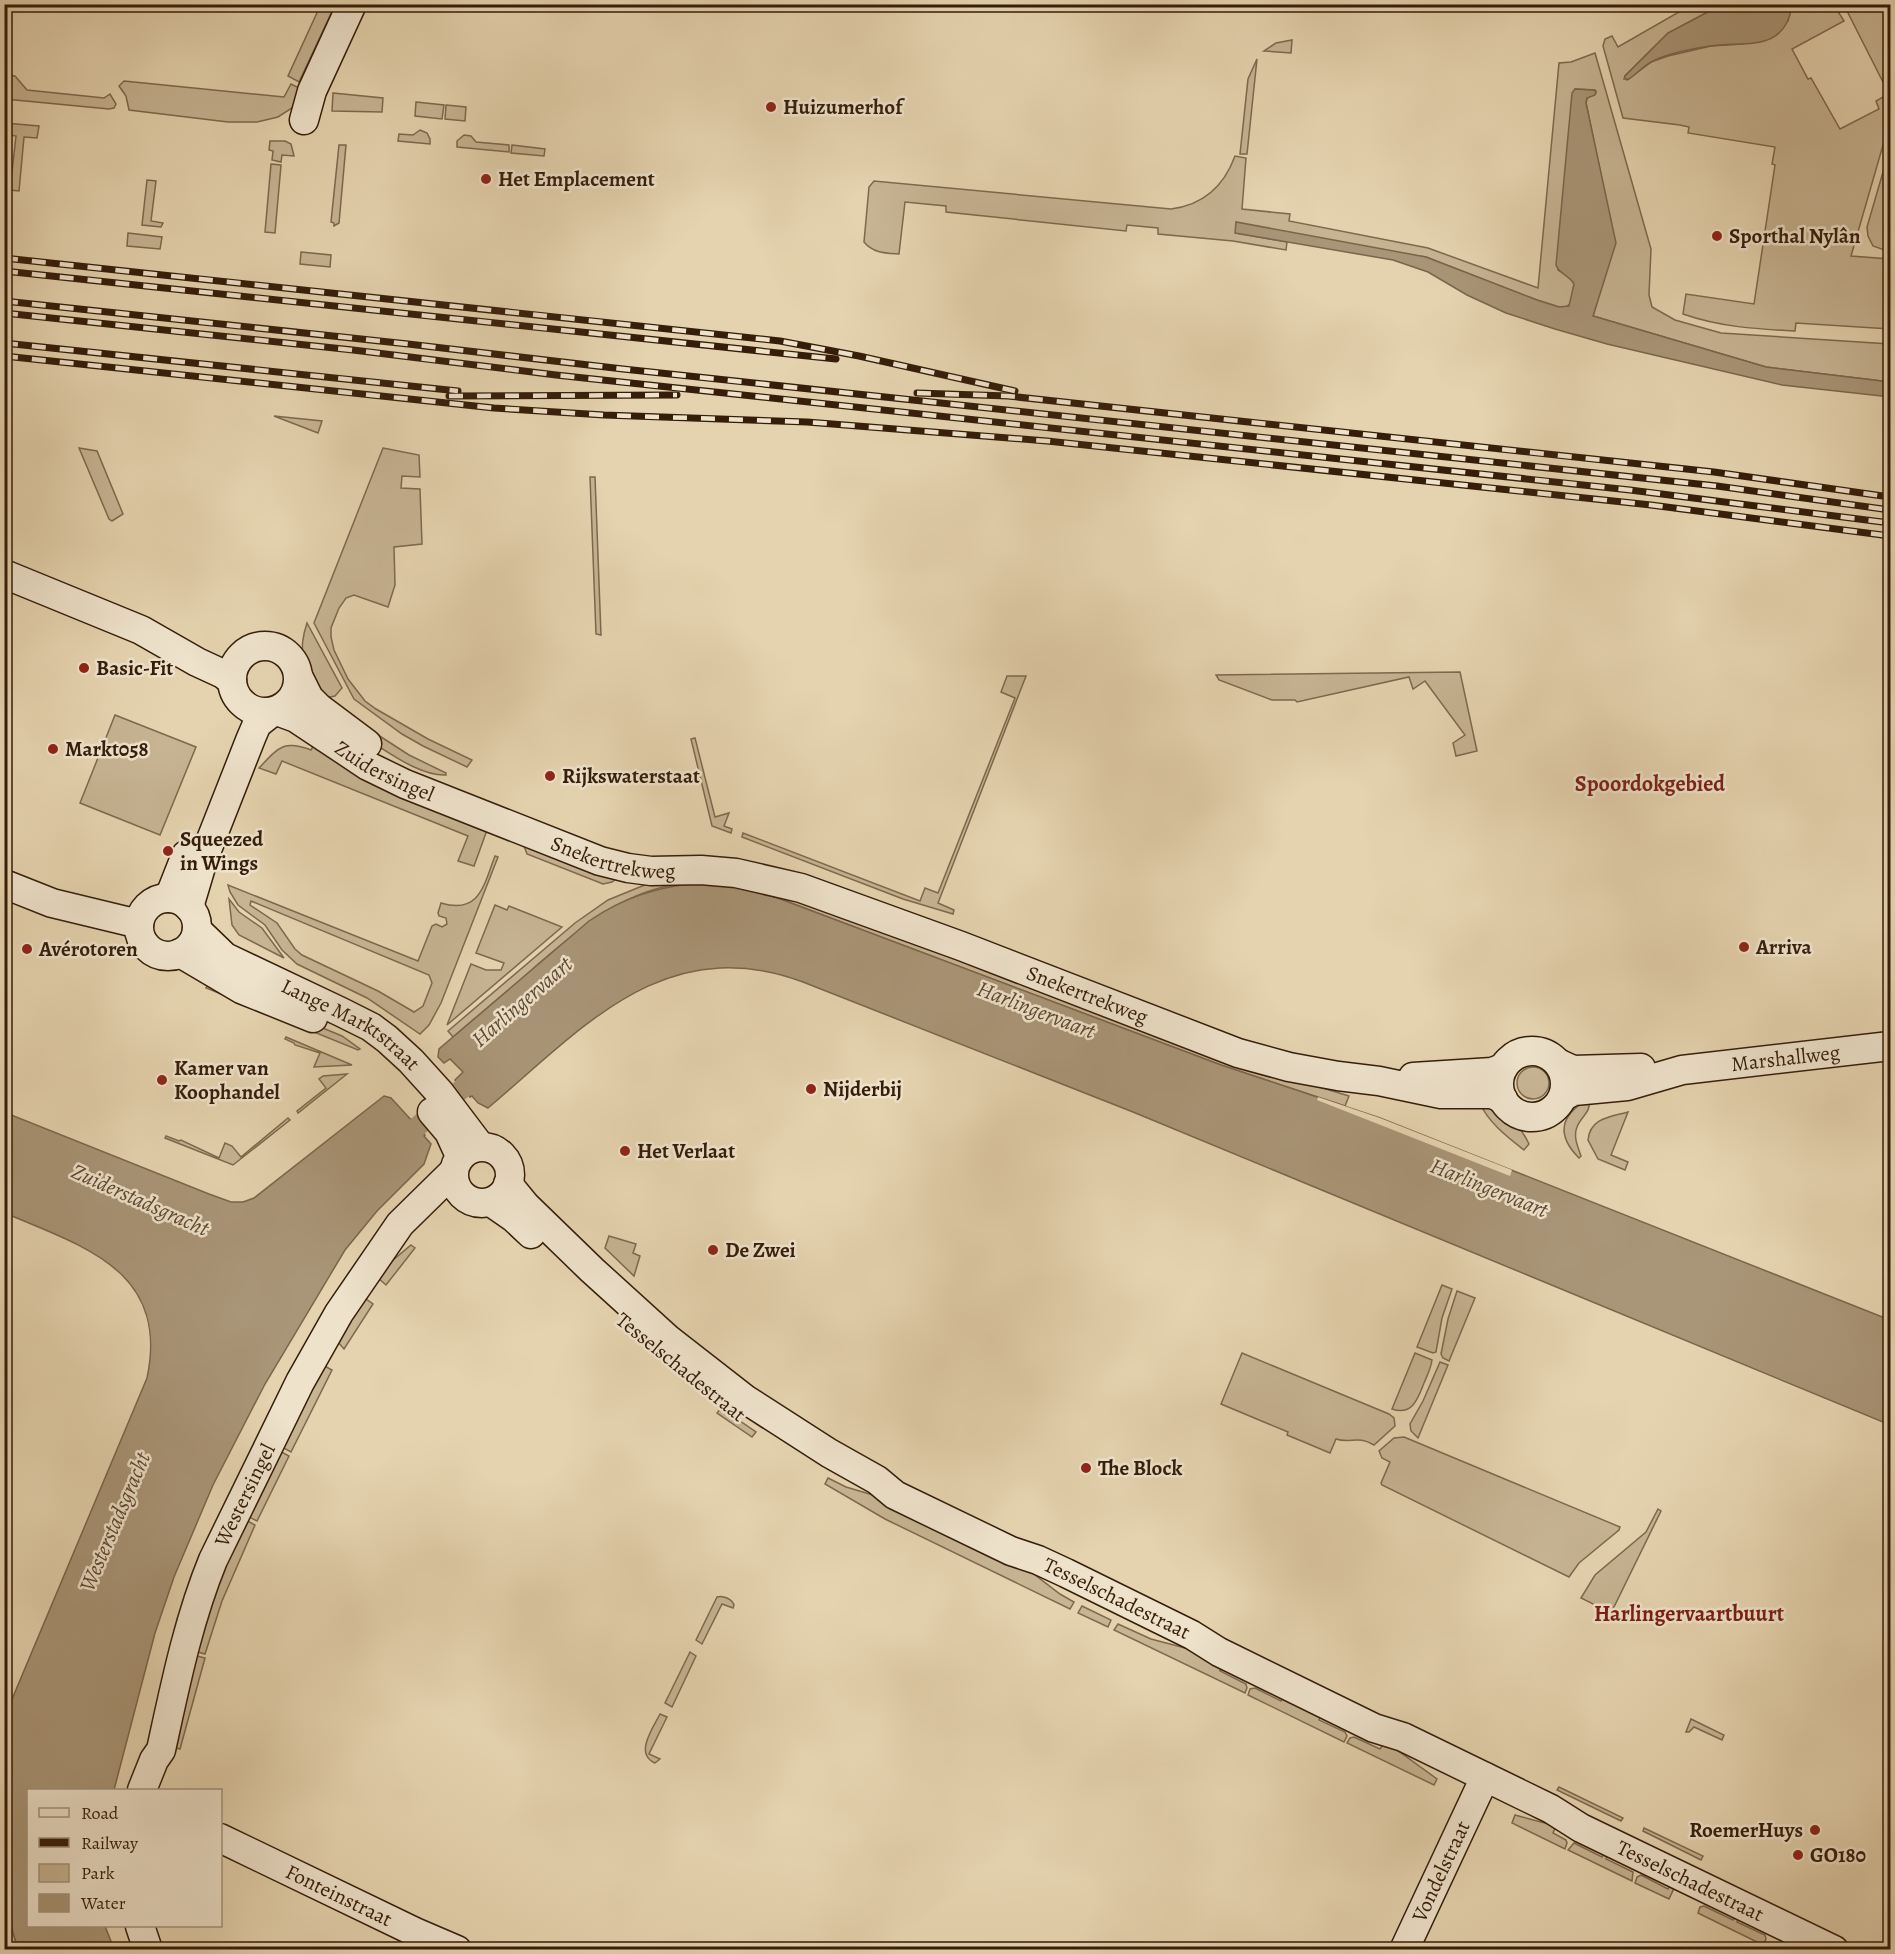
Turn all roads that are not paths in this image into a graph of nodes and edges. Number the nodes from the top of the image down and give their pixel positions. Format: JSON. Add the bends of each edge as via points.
{"nodes":[{"id":1,"x":352,"y":4,"type":"edge"},
{"id":2,"x":304,"y":120,"type":"dead end"},
{"id":3,"x":4,"y":574,"type":"edge"},
{"id":4,"x":299,"y":678,"type":"junction"},
{"id":5,"x":238,"y":679,"type":"junction"},
{"id":6,"x":274,"y":712,"type":"junction"},
{"id":7,"x":503,"y":815,"type":"junction"},
{"id":8,"x":4,"y":884,"type":"edge"},
{"id":9,"x":185,"y":912,"type":"junction"},
{"id":10,"x":138,"y":924,"type":"junction"},
{"id":11,"x":180,"y":953,"type":"junction"},
{"id":12,"x":1890,"y":1046,"type":"edge"},
{"id":13,"x":1560,"y":1064,"type":"junction"},
{"id":14,"x":1503,"y":1068,"type":"junction"},
{"id":15,"x":1682,"y":1070,"type":"junction"},
{"id":16,"x":1378,"y":1081,"type":"junction"},
{"id":17,"x":1564,"y":1096,"type":"junction"},
{"id":18,"x":1503,"y":1100,"type":"junction"},
{"id":19,"x":440,"y":1108,"type":"junction"},
{"id":20,"x":464,"y":1168,"type":"junction"},
{"id":21,"x":500,"y":1193,"type":"junction"},
{"id":22,"x":161,"y":1750,"type":"junction"},
{"id":23,"x":1481,"y":1785,"type":"junction"},
{"id":24,"x":143,"y":1789,"type":"edge"},
{"id":25,"x":161,"y":1789,"type":"edge"},
{"id":26,"x":222,"y":1840,"type":"edge"},
{"id":27,"x":140,"y":1927,"type":"edge"},
{"id":28,"x":148,"y":1950,"type":"edge"},
{"id":29,"x":457,"y":1950,"type":"edge"},
{"id":30,"x":1404,"y":1950,"type":"edge"},
{"id":31,"x":1834,"y":1950,"type":"edge"}],
"edges":[{"from":1,"to":2,"type":"main road","via":[[312,91]]},
{"from":3,"to":5,"type":"main road","via":[[141,630],[197,662]]},
{"from":4,"to":5,"type":"main road","via":[[293,660],[277,648],[258,647]]},
{"from":4,"to":6,"type":"main road","via":[[293,698]]},
{"from":4,"to":7,"type":"main road","name":"Zuidersingel","via":[[319,708],[370,746]]},
{"from":5,"to":6,"type":"main road","via":[[249,709]]},
{"from":5,"to":9,"type":"main road","via":[[242,718]]},
{"from":6,"to":7,"type":"main road","name":"Zuidersingel","via":[[305,724],[384,774],[420,791]]},
{"from":6,"to":9,"type":"main road","via":[[257,724]]},
{"from":7,"to":16,"type":"main road","name":"Snekertrekweg","via":[[616,849],[746,863],[777,873],[801,888],[1238,1053],[1289,1067]]},
{"from":8,"to":10,"type":"main road","via":[[52,903]]},
{"from":9,"to":10,"type":"main road","via":[[158,899],[148,905]]},
{"from":9,"to":11,"type":"main road","via":[[188,948]]},
{"from":9,"to":19,"type":"main road","name":"Lange Marktstraat","via":[[225,957],[371,1027],[397,1048]]},
{"from":10,"to":11,"type":"main road","via":[[146,947],[156,954]]},
{"from":11,"to":19,"type":"main road","name":"Lange Marktstraat","via":[[241,989],[352,1036]]},
{"from":12,"to":15,"type":"main road","name":"Marshallweg","via":[[1739,1073]]},
{"from":13,"to":14,"type":"main road","via":[[1550,1055],[1531,1050],[1518,1054]]},
{"from":13,"to":15,"type":"main road","name":"Marshallweg","via":[[1573,1070]]},
{"from":13,"to":17,"type":"main road","via":[[1566,1083]]},
{"from":14,"to":16,"type":"main road","name":"Snekertrekweg"},
{"from":14,"to":18,"type":"main road","via":[[1499,1080]]},
{"from":15,"to":17,"type":"main road","name":"Marshallweg","via":[[1627,1086],[1574,1091]]},
{"from":16,"to":18,"type":"main road","name":"Snekertrekweg","via":[[1440,1094],[1492,1094]]},
{"from":17,"to":18,"type":"main road","via":[[1551,1112],[1532,1117],[1518,1114]]},
{"from":19,"to":20,"type":"main road","name":"Lange Marktstraat"},
{"from":20,"to":21,"type":"main road","via":[[476,1203]]},
{"from":20,"to":21,"type":"main road","via":[[492,1149],[509,1166]]},
{"from":20,"to":22,"type":"main road","name":"Westersingel","via":[[413,1228],[377,1261],[318,1348],[213,1560],[196,1604]]},
{"from":21,"to":23,"type":"main road","name":"Tesselschadestraat","via":[[514,1218],[648,1345],[786,1447],[838,1478],[895,1495],[1011,1551],[1071,1594],[1144,1630],[1219,1652],[1374,1728],[1403,1737]]},
{"from":22,"to":24,"type":"main road","name":"Westersingel"},
{"from":22,"to":25,"type":"main road","name":"Westersingel"},
{"from":23,"to":30,"type":"main road","name":"Vondelstraat"},
{"from":23,"to":31,"type":"main road","name":"Tesselschadestraat","via":[[1551,1809],[1581,1828]]},
{"from":26,"to":29,"type":"main road","name":"Fonteinstraat"},
{"from":27,"to":28,"type":"main road"}]}
